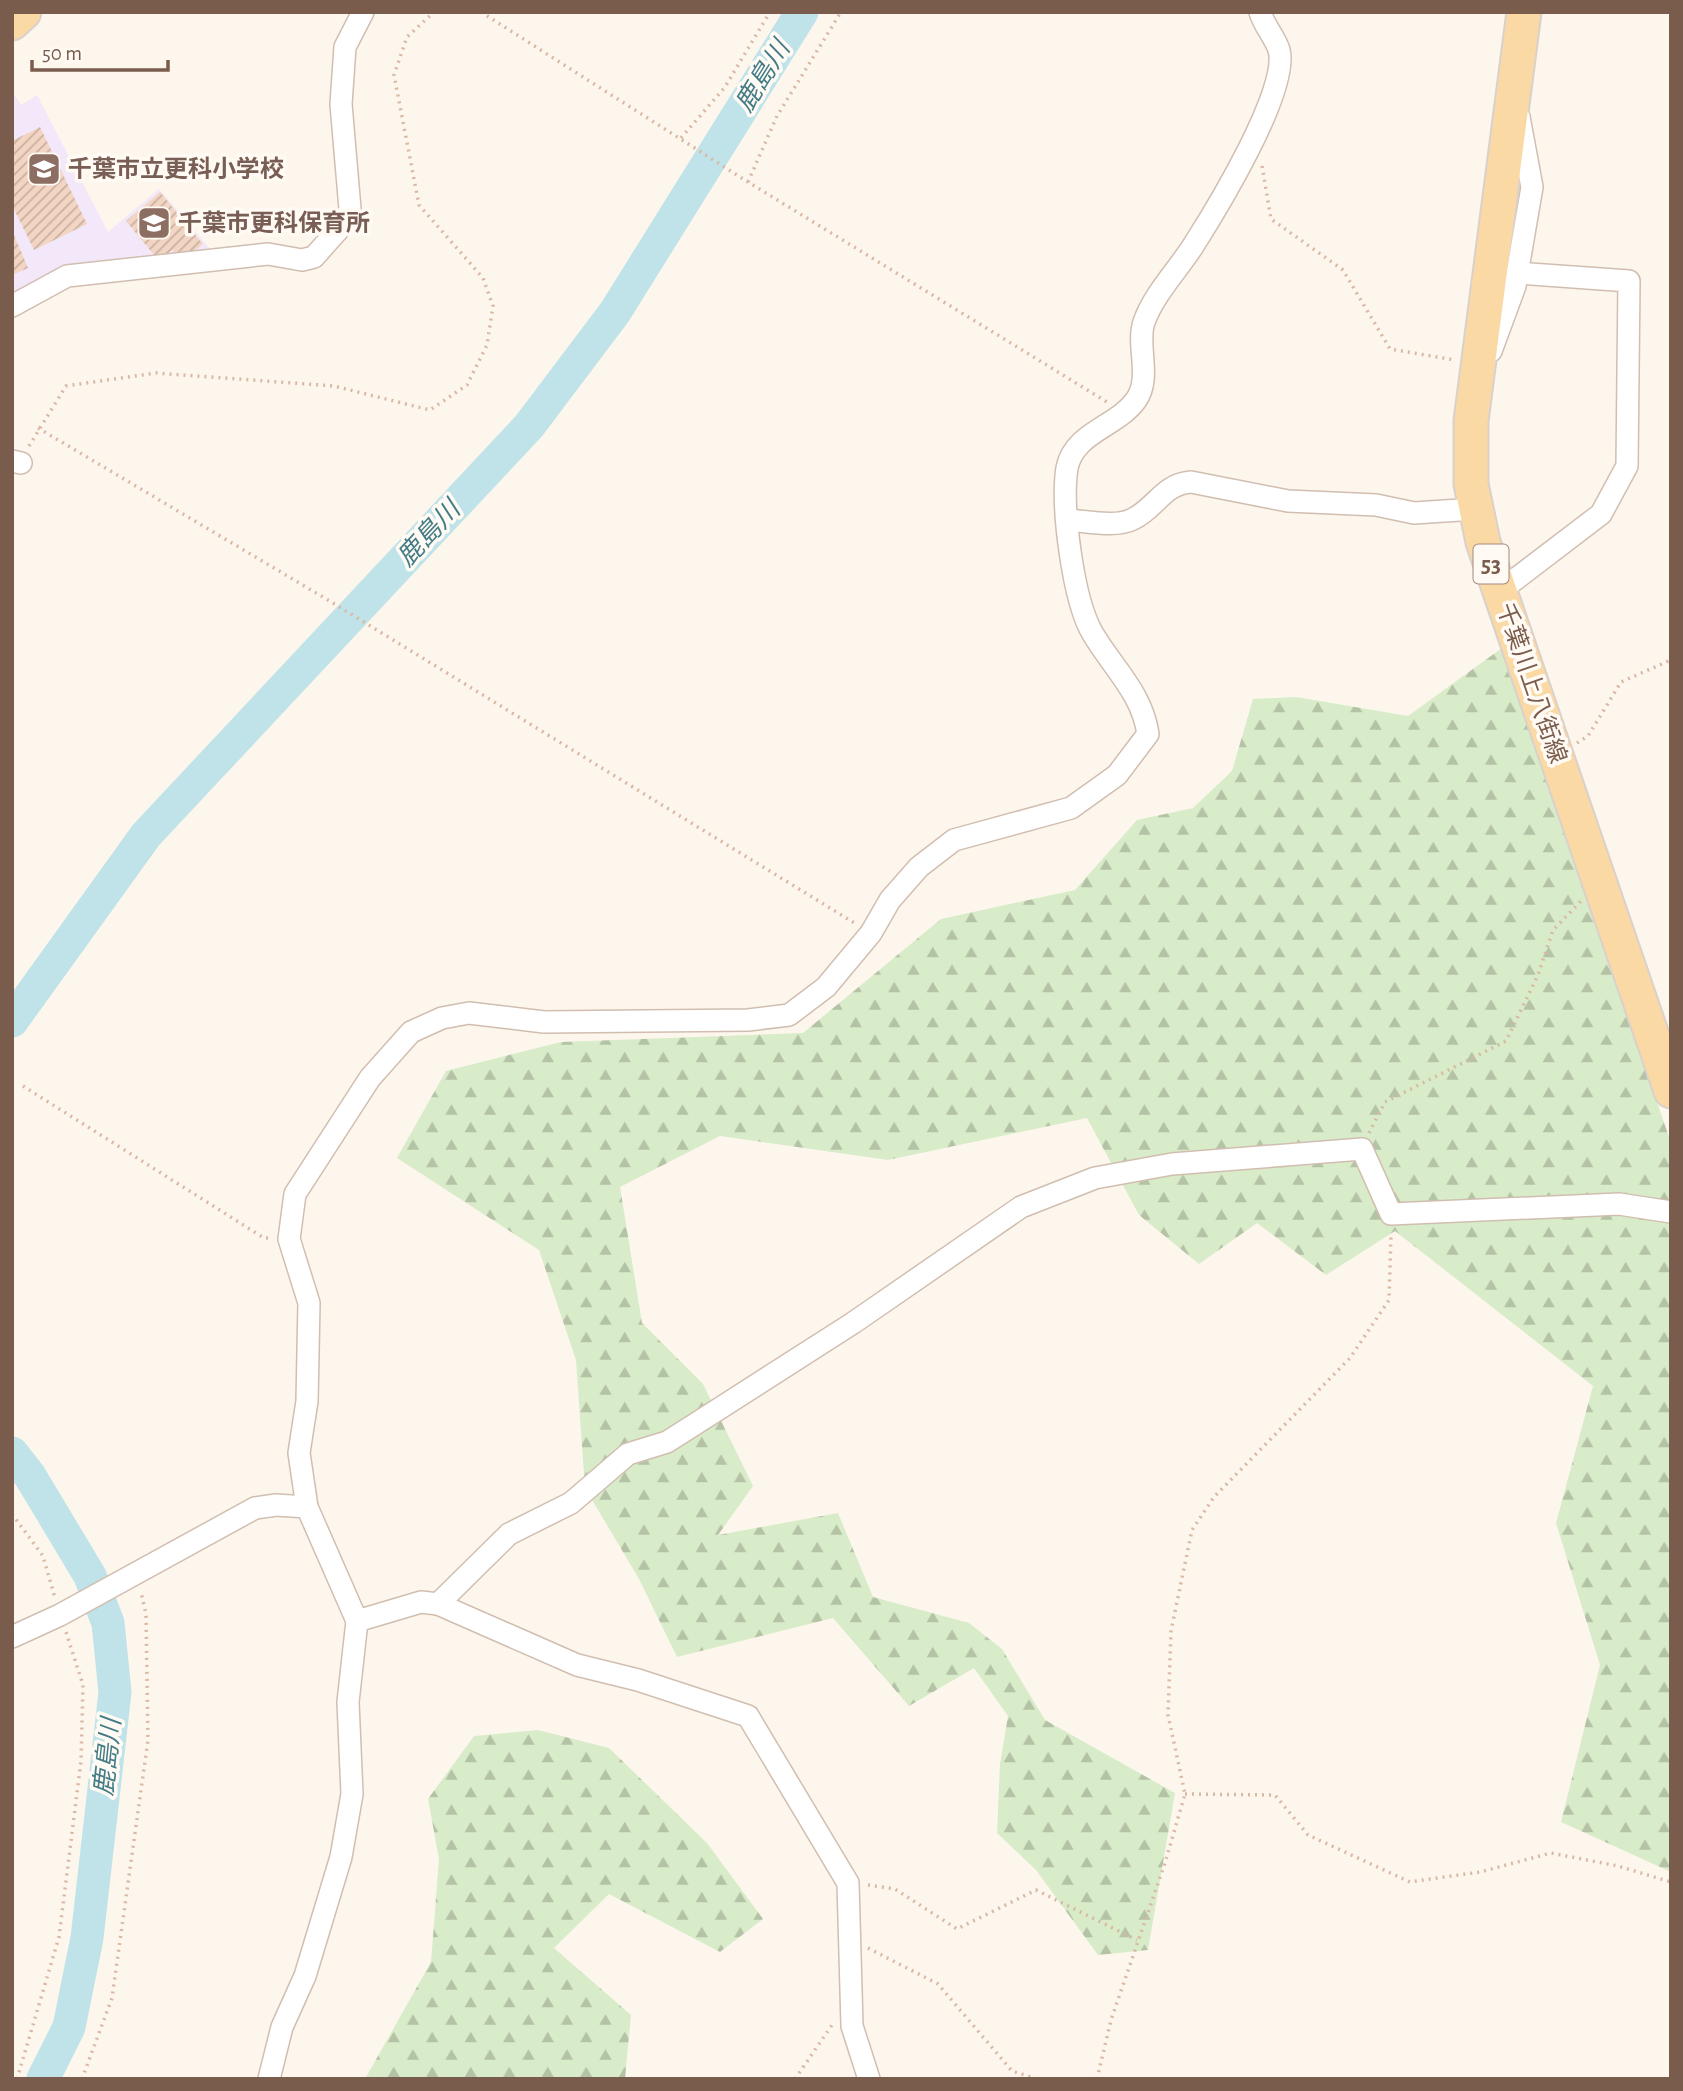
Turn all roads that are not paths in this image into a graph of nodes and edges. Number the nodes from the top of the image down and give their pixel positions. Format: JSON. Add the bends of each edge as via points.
{"nodes":[{"id":1,"x":24,"y":12,"type":"edge"},
{"id":2,"x":363,"y":12,"type":"edge"},
{"id":3,"x":1260,"y":12,"type":"edge"},
{"id":4,"x":1524,"y":12,"type":"edge"},
{"id":5,"x":12,"y":23,"type":"edge"},
{"id":6,"x":1514,"y":89,"type":"junction"},
{"id":7,"x":1517,"y":273,"type":"junction"},
{"id":8,"x":12,"y":306,"type":"edge"},
{"id":9,"x":1476,"y":379,"type":"junction"},
{"id":10,"x":1475,"y":509,"type":"junction"},
{"id":11,"x":1068,"y":520,"type":"junction"},
{"id":12,"x":1500,"y":591,"type":"junction"},
{"id":13,"x":1671,"y":1091,"type":"edge"},
{"id":14,"x":1671,"y":1212,"type":"edge"},
{"id":15,"x":307,"y":1507,"type":"junction"},
{"id":16,"x":438,"y":1604,"type":"junction"},
{"id":17,"x":357,"y":1621,"type":"junction"},
{"id":18,"x":12,"y":1637,"type":"edge"},
{"id":19,"x":269,"y":2079,"type":"edge"},
{"id":20,"x":869,"y":2079,"type":"edge"}],
"edges":[{"from":1,"to":5,"type":"main road"},
{"from":2,"to":8,"type":"street","via":[[345,47],[341,104],[350,209],[345,222],[314,257],[302,260],[268,254],[67,276]]},
{"from":3,"to":11,"type":"street","via":[[1279,50],[1281,70],[1250,147],[1143,324],[1138,398],[1108,427],[1073,450],[1067,469]]},
{"from":4,"to":6,"type":"main road","name":"千葉川上八街線","number":"53"},
{"from":6,"to":7,"type":"street","via":[[1532,187]]},
{"from":6,"to":9,"type":"main road","name":"千葉川上八街線","number":"53"},
{"from":7,"to":9,"type":"street"},
{"from":7,"to":12,"type":"street","via":[[1629,281],[1627,466],[1601,514]]},
{"from":9,"to":10,"type":"main road","name":"千葉川上八街線","number":"53","via":[[1470,453]]},
{"from":10,"to":11,"type":"street","via":[[1414,513],[1376,505],[1288,501],[1191,482],[1167,488],[1131,520]]},
{"from":10,"to":12,"type":"main road","name":"千葉川上八街線","number":"53"},
{"from":11,"to":15,"type":"street","via":[[1079,602],[1092,633],[1138,698],[1149,734],[1117,775],[1071,808],[954,839],[919,867],[890,900],[871,933],[826,987],[789,1015],[748,1020],[544,1022],[469,1013],[442,1017],[411,1031],[370,1078],[295,1195],[289,1239],[309,1303],[307,1401],[299,1452]]},
{"from":12,"to":13,"type":"main road","name":"千葉川上八街線","number":"53"},
{"from":14,"to":16,"type":"street","via":[[1619,1204],[1391,1214],[1362,1149],[1172,1164],[1095,1178],[1021,1207],[853,1324],[667,1442],[628,1454],[570,1503],[509,1534]]},
{"from":15,"to":17,"type":"street"},
{"from":15,"to":18,"type":"street","via":[[255,1508]]},
{"from":16,"to":17,"type":"street","via":[[421,1602]]},
{"from":16,"to":20,"type":"street","via":[[577,1665],[638,1679],[748,1716],[848,1883],[852,2026]]},
{"from":17,"to":19,"type":"street","via":[[348,1702],[352,1794],[341,1857],[304,1976],[282,2027]]}]}
